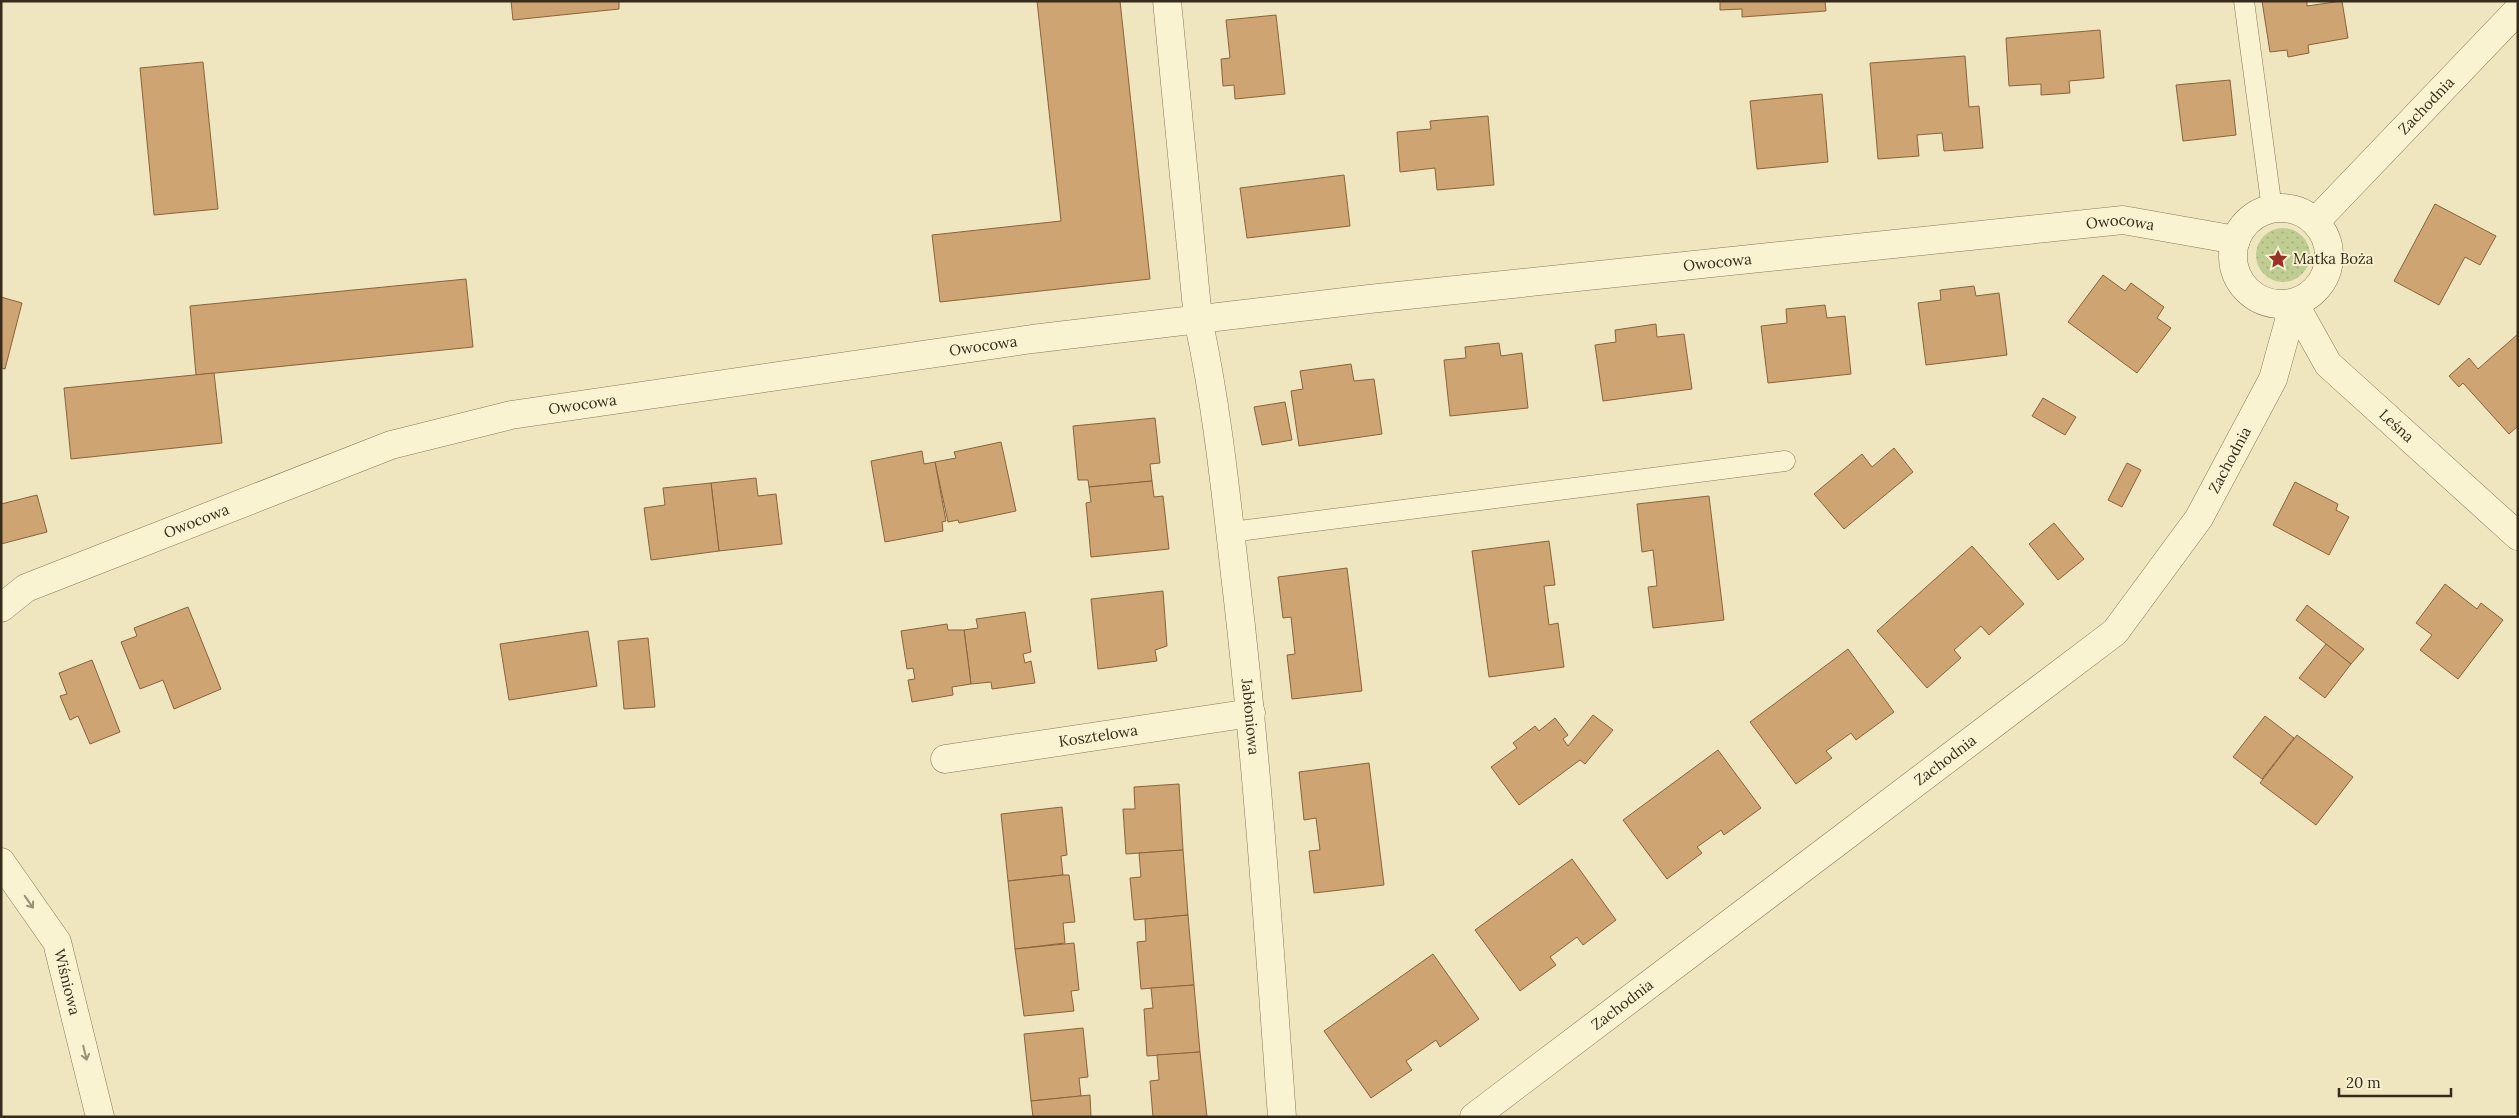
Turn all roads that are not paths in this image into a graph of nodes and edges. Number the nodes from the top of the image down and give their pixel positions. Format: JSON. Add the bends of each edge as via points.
{"nodes":[{"id":1,"x":1167,"y":1,"type":"edge"},
{"id":2,"x":2244,"y":1,"type":"edge"},
{"id":3,"x":2518,"y":10,"type":"edge"},
{"id":4,"x":2272,"y":209,"type":"junction"},
{"id":5,"x":2315,"y":222,"type":"junction"},
{"id":6,"x":2236,"y":240,"type":"junction"},
{"id":7,"x":2294,"y":303,"type":"junction"},
{"id":8,"x":1198,"y":319,"type":"junction"},
{"id":9,"x":1785,"y":461,"type":"dead end"},
{"id":10,"x":1231,"y":532,"type":"junction"},
{"id":11,"x":2518,"y":536,"type":"edge"},
{"id":12,"x":1,"y":608,"type":"edge"},
{"id":13,"x":1251,"y":713,"type":"junction"},
{"id":14,"x":945,"y":758,"type":"dead end"},
{"id":15,"x":1,"y":862,"type":"edge"},
{"id":16,"x":100,"y":1117,"type":"edge"},
{"id":17,"x":1282,"y":1117,"type":"edge"},
{"id":18,"x":1474,"y":1117,"type":"edge"}],
"edges":[{"from":1,"to":8,"type":"street"},
{"from":2,"to":4,"type":"lane"},
{"from":3,"to":5,"type":"street","name":"Zachodnia"},
{"from":4,"to":5,"type":"street","via":[[2288,208],[2302,212]]},
{"from":4,"to":6,"type":"street","via":[[2250,220]]},
{"from":5,"to":7,"type":"street","via":[[2329,247],[2326,275],[2318,288]]},
{"from":6,"to":7,"type":"street","via":[[2233,255],[2241,283],[2265,301]]},
{"from":6,"to":8,"type":"street","name":"Owocowa","via":[[2123,220]]},
{"from":7,"to":11,"type":"street","name":"Leśna","via":[[2328,364]]},
{"from":7,"to":18,"type":"street","name":"Zachodnia","via":[[2273,379],[2199,518],[2115,632]]},
{"from":8,"to":10,"type":"street","name":"Jabłoniowa","via":[[1209,371]]},
{"from":8,"to":12,"type":"street","name":"Owocowa","via":[[1022,340],[511,415],[391,445],[26,588]]},
{"from":9,"to":10,"type":"lane"},
{"from":10,"to":13,"type":"street","name":"Jabłoniowa"},
{"from":13,"to":14,"type":"street","name":"Kosztelowa"},
{"from":13,"to":17,"type":"street","name":"Jabłoniowa"},
{"from":15,"to":16,"type":"street","name":"Wiśniowa","one_way":true,"via":[[57,942]]}]}
